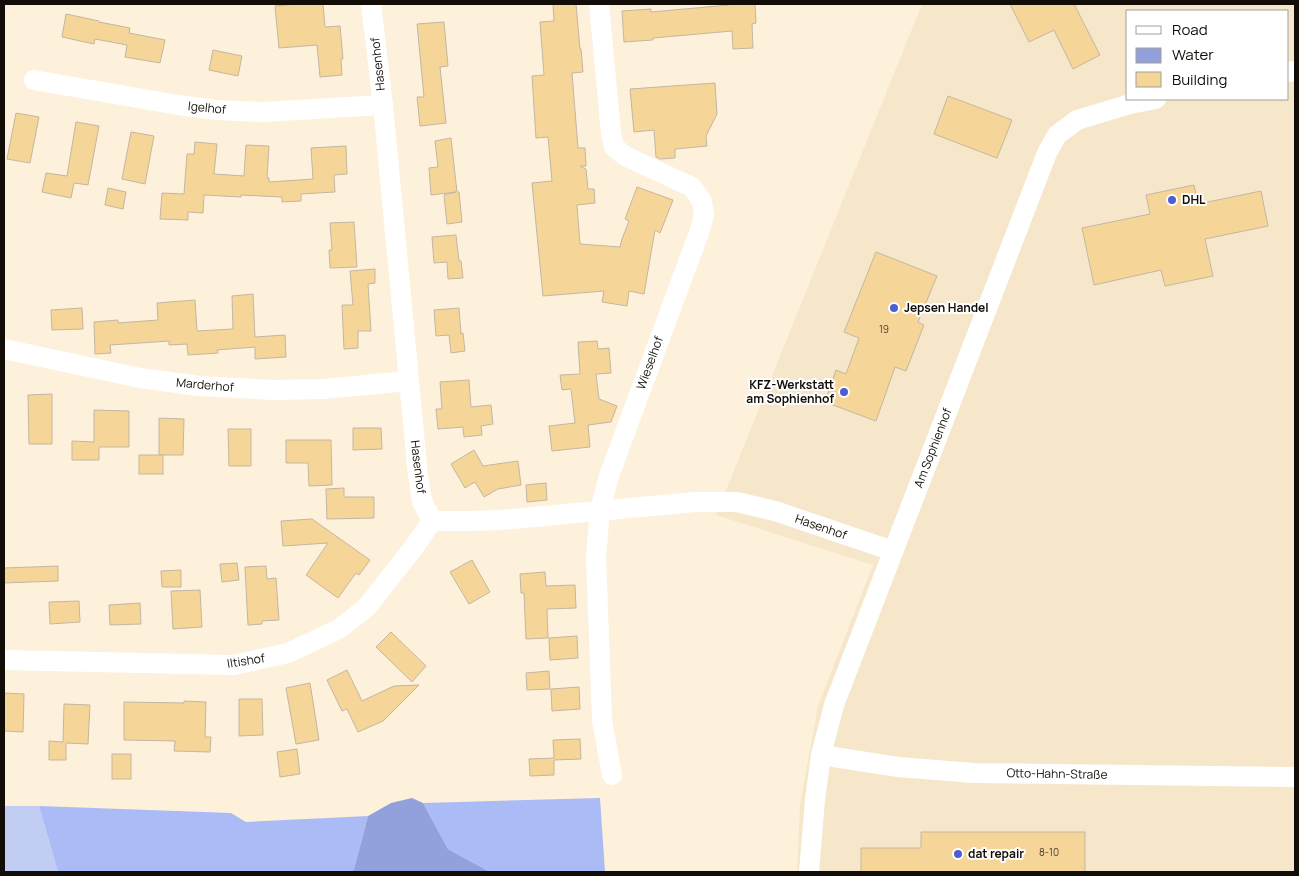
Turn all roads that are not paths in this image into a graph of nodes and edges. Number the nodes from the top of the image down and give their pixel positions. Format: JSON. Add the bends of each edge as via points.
{"nodes":[{"id":1,"x":371,"y":4,"type":"edge"},
{"id":2,"x":599,"y":4,"type":"edge"},
{"id":3,"x":34,"y":80,"type":"dead end"},
{"id":4,"x":1151,"y":100,"type":"edge"},
{"id":5,"x":383,"y":105,"type":"junction"},
{"id":6,"x":4,"y":349,"type":"edge"},
{"id":7,"x":408,"y":381,"type":"junction"},
{"id":8,"x":600,"y":511,"type":"junction"},
{"id":9,"x":432,"y":521,"type":"junction"},
{"id":10,"x":893,"y":551,"type":"junction"},
{"id":11,"x":4,"y":660,"type":"edge"},
{"id":12,"x":821,"y":755,"type":"junction"},
{"id":13,"x":612,"y":775,"type":"dead end"},
{"id":14,"x":1295,"y":777,"type":"edge"},
{"id":15,"x":810,"y":872,"type":"edge"}],
"edges":[{"from":1,"to":5,"type":"street","name":"Hasenhof"},
{"from":2,"to":8,"type":"street","name":"Wieselhof","via":[[614,147],[625,156],[692,188],[702,201],[704,214],[609,476]]},
{"from":3,"to":5,"type":"street","name":"Igelhof","via":[[217,110],[262,112]]},
{"from":4,"to":10,"type":"street","name":"Am Sophienhof","via":[[1077,120],[1057,135],[1034,185]]},
{"from":5,"to":7,"type":"street","name":"Hasenhof"},
{"from":6,"to":7,"type":"street","name":"Marderhof","via":[[140,378],[199,386],[324,389]]},
{"from":7,"to":9,"type":"street","name":"Hasenhof","via":[[422,501]]},
{"from":8,"to":9,"type":"street","name":"Hasenhof","via":[[468,522]]},
{"from":8,"to":10,"type":"street","name":"Hasenhof","via":[[696,502],[737,502],[775,511]]},
{"from":8,"to":13,"type":"street","name":"Wieselhof","via":[[596,556],[602,720]]},
{"from":9,"to":11,"type":"street","name":"Iltishof","via":[[367,607],[339,629],[288,653],[234,665]]},
{"from":10,"to":12,"type":"street","name":"Am Sophienhof","via":[[834,705]]},
{"from":12,"to":14,"type":"street","name":"Otto-Hahn-Straße","via":[[898,767],[974,773]]},
{"from":12,"to":15,"type":"street","name":"Am Sophienhof"}]}
